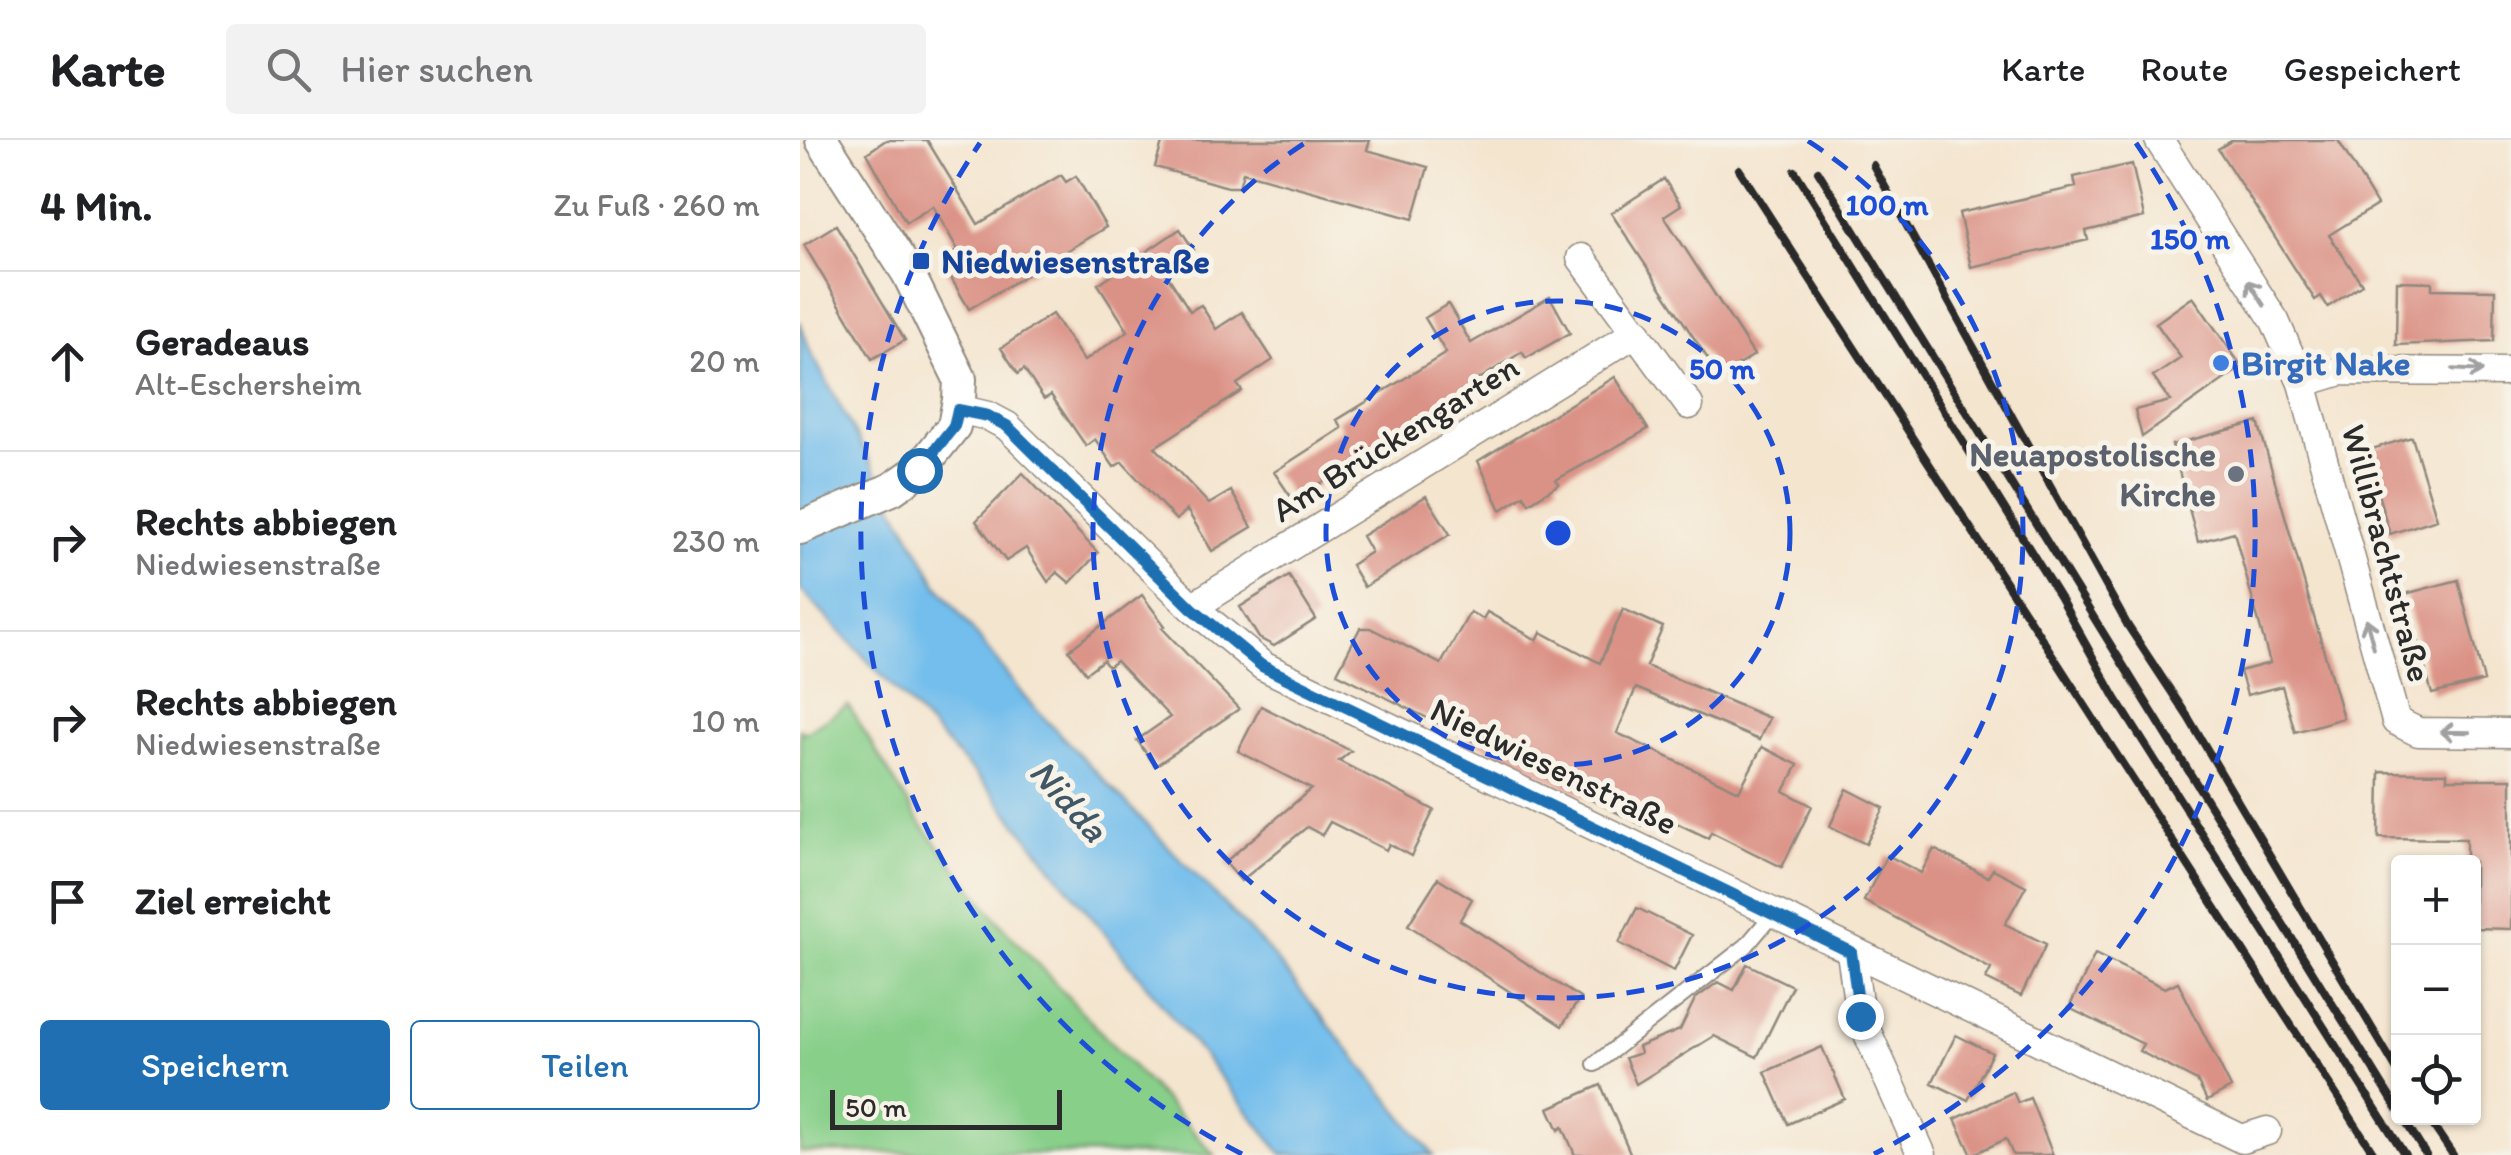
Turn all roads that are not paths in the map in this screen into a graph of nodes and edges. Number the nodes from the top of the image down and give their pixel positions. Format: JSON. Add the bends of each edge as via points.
{"nodes":[{"id":1,"x":822,"y":140,"type":"edge"},
{"id":2,"x":2159,"y":140,"type":"edge"},
{"id":3,"x":1580,"y":258,"type":"dead end"},
{"id":4,"x":1637,"y":332,"type":"junction"},
{"id":5,"x":2511,"y":372,"type":"edge"},
{"id":6,"x":2302,"y":383,"type":"junction"},
{"id":7,"x":1689,"y":405,"type":"dead end"},
{"id":8,"x":958,"y":410,"type":"junction"},
{"id":9,"x":800,"y":528,"type":"edge"},
{"id":10,"x":1192,"y":608,"type":"junction"},
{"id":11,"x":2511,"y":733,"type":"edge"},
{"id":12,"x":1773,"y":914,"type":"junction"},
{"id":13,"x":1851,"y":952,"type":"junction"},
{"id":14,"x":1595,"y":1064,"type":"dead end"},
{"id":15,"x":2267,"y":1131,"type":"dead end"},
{"id":16,"x":1922,"y":1155,"type":"edge"}],
"edges":[{"from":1,"to":8,"type":"street","via":[[936,328],[960,380]]},
{"from":6,"to":2,"type":"street","name":"Willibrachtstraße","one_way":true,"via":[[2274,322]]},
{"from":3,"to":4,"type":"street"},
{"from":4,"to":7,"type":"street"},
{"from":4,"to":10,"type":"street","name":"Am Brückengarten"},
{"from":6,"to":5,"type":"street","one_way":true,"via":[[2341,372]]},
{"from":11,"to":6,"type":"street","name":"Willibrachtstraße","one_way":true,"via":[[2418,732],[2392,714]]},
{"from":8,"to":9,"type":"street","via":[[938,449],[892,488]]},
{"from":8,"to":10,"type":"street","name":"Niedwiesenstraße","via":[[1007,426]]},
{"from":10,"to":12,"type":"street","name":"Niedwiesenstraße","via":[[1262,666]]},
{"from":12,"to":13,"type":"street","name":"Niedwiesenstraße"},
{"from":12,"to":14,"type":"lane","via":[[1746,946]]},
{"from":13,"to":15,"type":"street","name":"Niedwiesenstraße","via":[[2242,1139]]},
{"from":13,"to":16,"type":"street","via":[[1860,1016]]}]}
